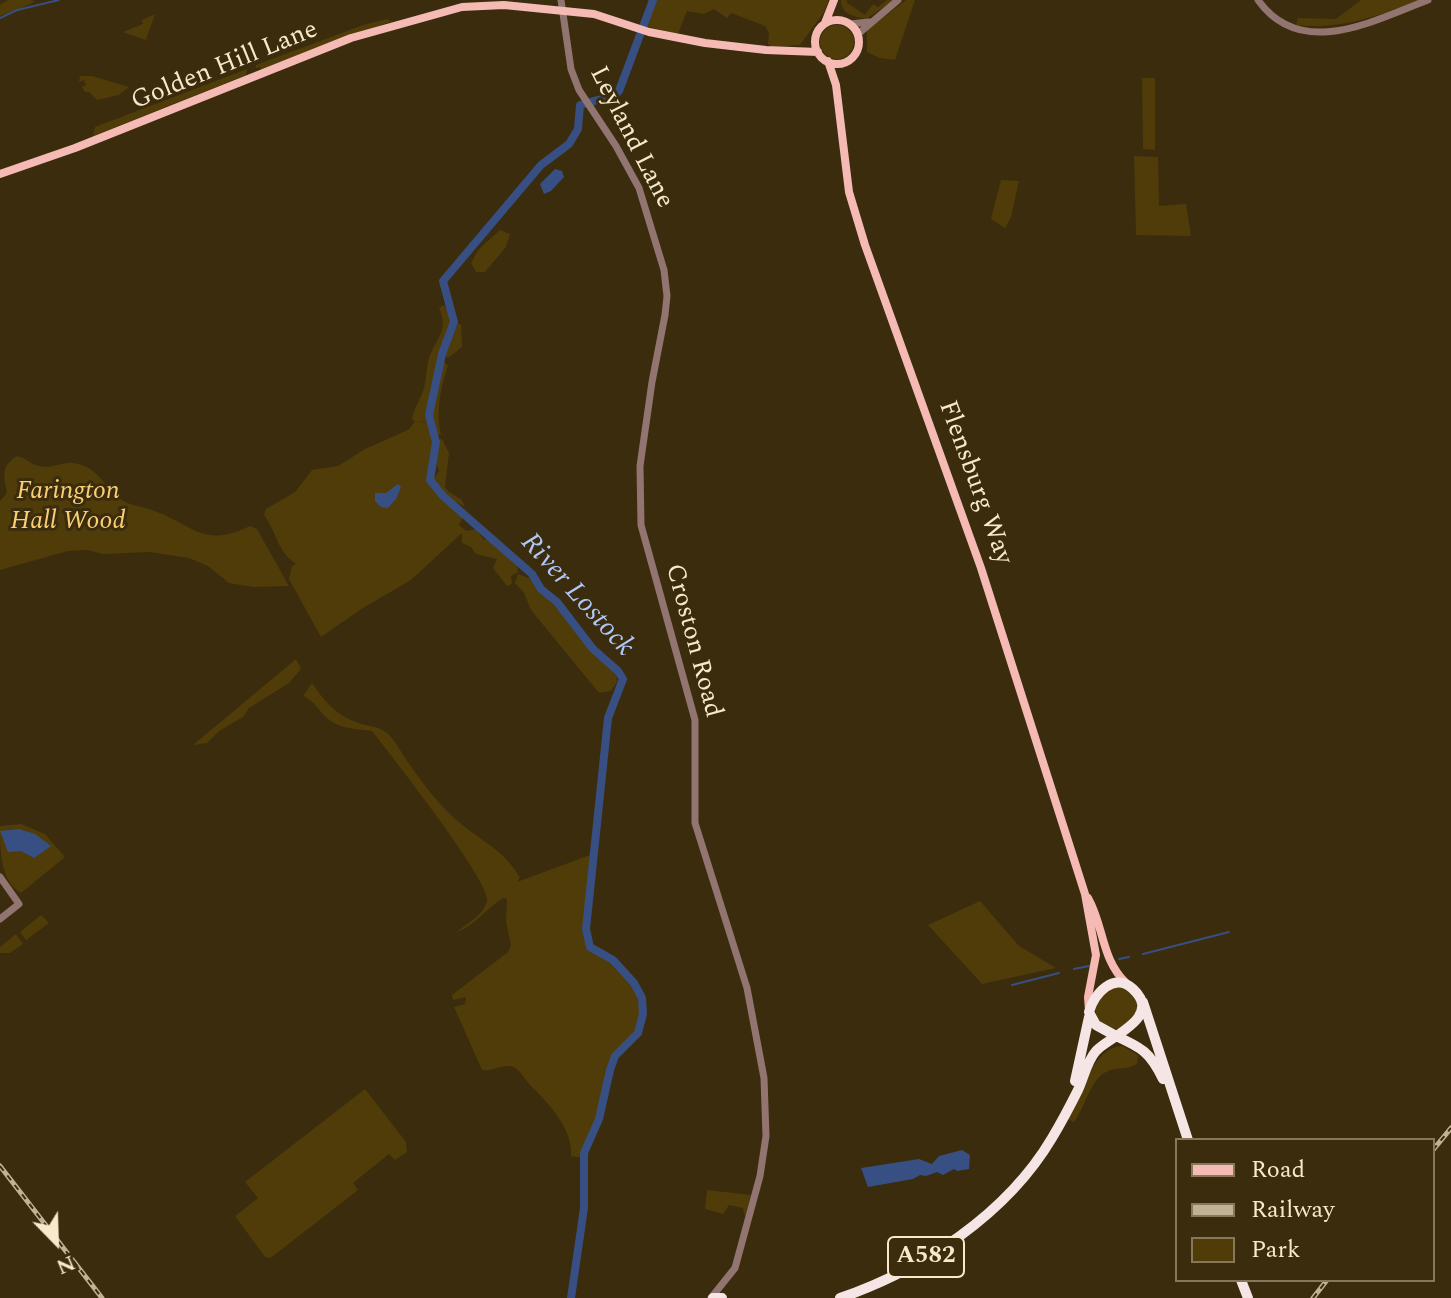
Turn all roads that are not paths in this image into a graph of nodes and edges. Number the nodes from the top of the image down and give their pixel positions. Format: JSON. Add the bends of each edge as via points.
{"nodes":[{"id":1,"x":561,"y":0,"type":"edge"},
{"id":2,"x":835,"y":0,"type":"edge"},
{"id":3,"x":898,"y":0,"type":"edge"},
{"id":4,"x":1258,"y":0,"type":"edge"},
{"id":5,"x":1428,"y":0,"type":"edge"},
{"id":6,"x":460,"y":3,"type":"edge"},
{"id":7,"x":562,"y":11,"type":"junction"},
{"id":8,"x":847,"y":22,"type":"junction"},
{"id":9,"x":871,"y":22,"type":"junction"},
{"id":10,"x":825,"y":23,"type":"junction"},
{"id":11,"x":858,"y":34,"type":"junction"},
{"id":12,"x":817,"y":35,"type":"junction"},
{"id":13,"x":792,"y":50,"type":"junction"},
{"id":14,"x":818,"y":52,"type":"junction"},
{"id":15,"x":828,"y":61,"type":"junction"},
{"id":16,"x":846,"y":61,"type":"junction"},
{"id":17,"x":836,"y":85,"type":"junction"},
{"id":18,"x":0,"y":174,"type":"edge"},
{"id":19,"x":658,"y":245,"type":"joint"},
{"id":20,"x":0,"y":877,"type":"edge"},
{"id":21,"x":1085,"y":894,"type":"junction"},
{"id":22,"x":0,"y":919,"type":"edge"},
{"id":23,"x":1134,"y":990,"type":"junction"},
{"id":24,"x":1089,"y":1014,"type":"junction"},
{"id":25,"x":1116,"y":1036,"type":"junction"},
{"id":26,"x":1176,"y":1106,"type":"junction"},
{"id":27,"x":1065,"y":1113,"type":"junction"},
{"id":28,"x":1187,"y":1138,"type":"edge"},
{"id":29,"x":730,"y":1276,"type":"junction"},
{"id":30,"x":712,"y":1298,"type":"edge"},
{"id":31,"x":724,"y":1298,"type":"edge"},
{"id":32,"x":840,"y":1298,"type":"edge"}],
"edges":[{"from":1,"to":7,"type":"street","name":"Leyland Lane"},
{"from":2,"to":8,"type":"main road"},
{"from":2,"to":10,"type":"main road"},
{"from":3,"to":9,"type":"street"},
{"from":4,"to":5,"type":"street","via":[[1271,15],[1311,33],[1333,33]]},
{"from":6,"to":7,"type":"main road","name":"Golden Hill Lane"},
{"from":6,"to":18,"type":"main road","name":"Golden Hill Lane","via":[[351,38]]},
{"from":7,"to":13,"type":"main road","name":"Golden Hill Lane","via":[[607,16],[649,32],[719,45]]},
{"from":7,"to":19,"type":"street","name":"Leyland Lane","via":[[579,90],[639,188]]},
{"from":8,"to":9,"type":"street"},
{"from":8,"to":10,"type":"main road"},
{"from":8,"to":11,"type":"main road"},
{"from":9,"to":11,"type":"street"},
{"from":10,"to":12,"type":"main road"},
{"from":11,"to":16,"type":"main road","via":[[857,51]]},
{"from":12,"to":13,"type":"main road"},
{"from":12,"to":14,"type":"main road"},
{"from":13,"to":14,"type":"main road","name":"Golden Hill Lane"},
{"from":14,"to":15,"type":"main road"},
{"from":15,"to":16,"type":"main road"},
{"from":15,"to":17,"type":"main road","name":"Flensburg Way"},
{"from":16,"to":17,"type":"main road","name":"Flensburg Way"},
{"from":17,"to":21,"type":"main road","name":"Flensburg Way","via":[[849,192],[865,245],[977,555]]},
{"from":19,"to":29,"type":"street","name":"Croston Road","via":[[667,296],[640,466],[641,525],[695,720],[695,823],[747,988],[764,1078],[766,1136],[760,1176]]},
{"from":20,"to":22,"type":"street","via":[[19,904]]},
{"from":21,"to":23,"type":"main road","name":"Flensburg Way","via":[[1107,958]]},
{"from":21,"to":24,"type":"main road","name":"Flensburg Way","via":[[1096,955]]},
{"from":23,"to":24,"type":"highway","number":"A582","via":[[1116,983],[1106,986],[1094,998]]},
{"from":23,"to":25,"type":"highway","number":"A582","via":[[1141,1009],[1138,1018]]},
{"from":23,"to":26,"type":"highway","via":[[1145,1008]]},
{"from":24,"to":25,"type":"highway","via":[[1098,1027]]},
{"from":24,"to":27,"type":"highway","name":"Flensburg Way","number":"A582"},
{"from":25,"to":26,"type":"highway","via":[[1135,1043],[1151,1058]]},
{"from":25,"to":27,"type":"highway","name":"Flensburg Way","number":"A582","via":[[1094,1053]]},
{"from":26,"to":28,"type":"highway"},
{"from":27,"to":32,"type":"highway","name":"Flensburg Way","number":"A582","via":[[1034,1164],[980,1219],[916,1263]]},
{"from":29,"to":30,"type":"street","name":"Croston Road"},
{"from":29,"to":31,"type":"street","name":"Croston Road"},
{"from":30,"to":31,"type":"highway"}]}
